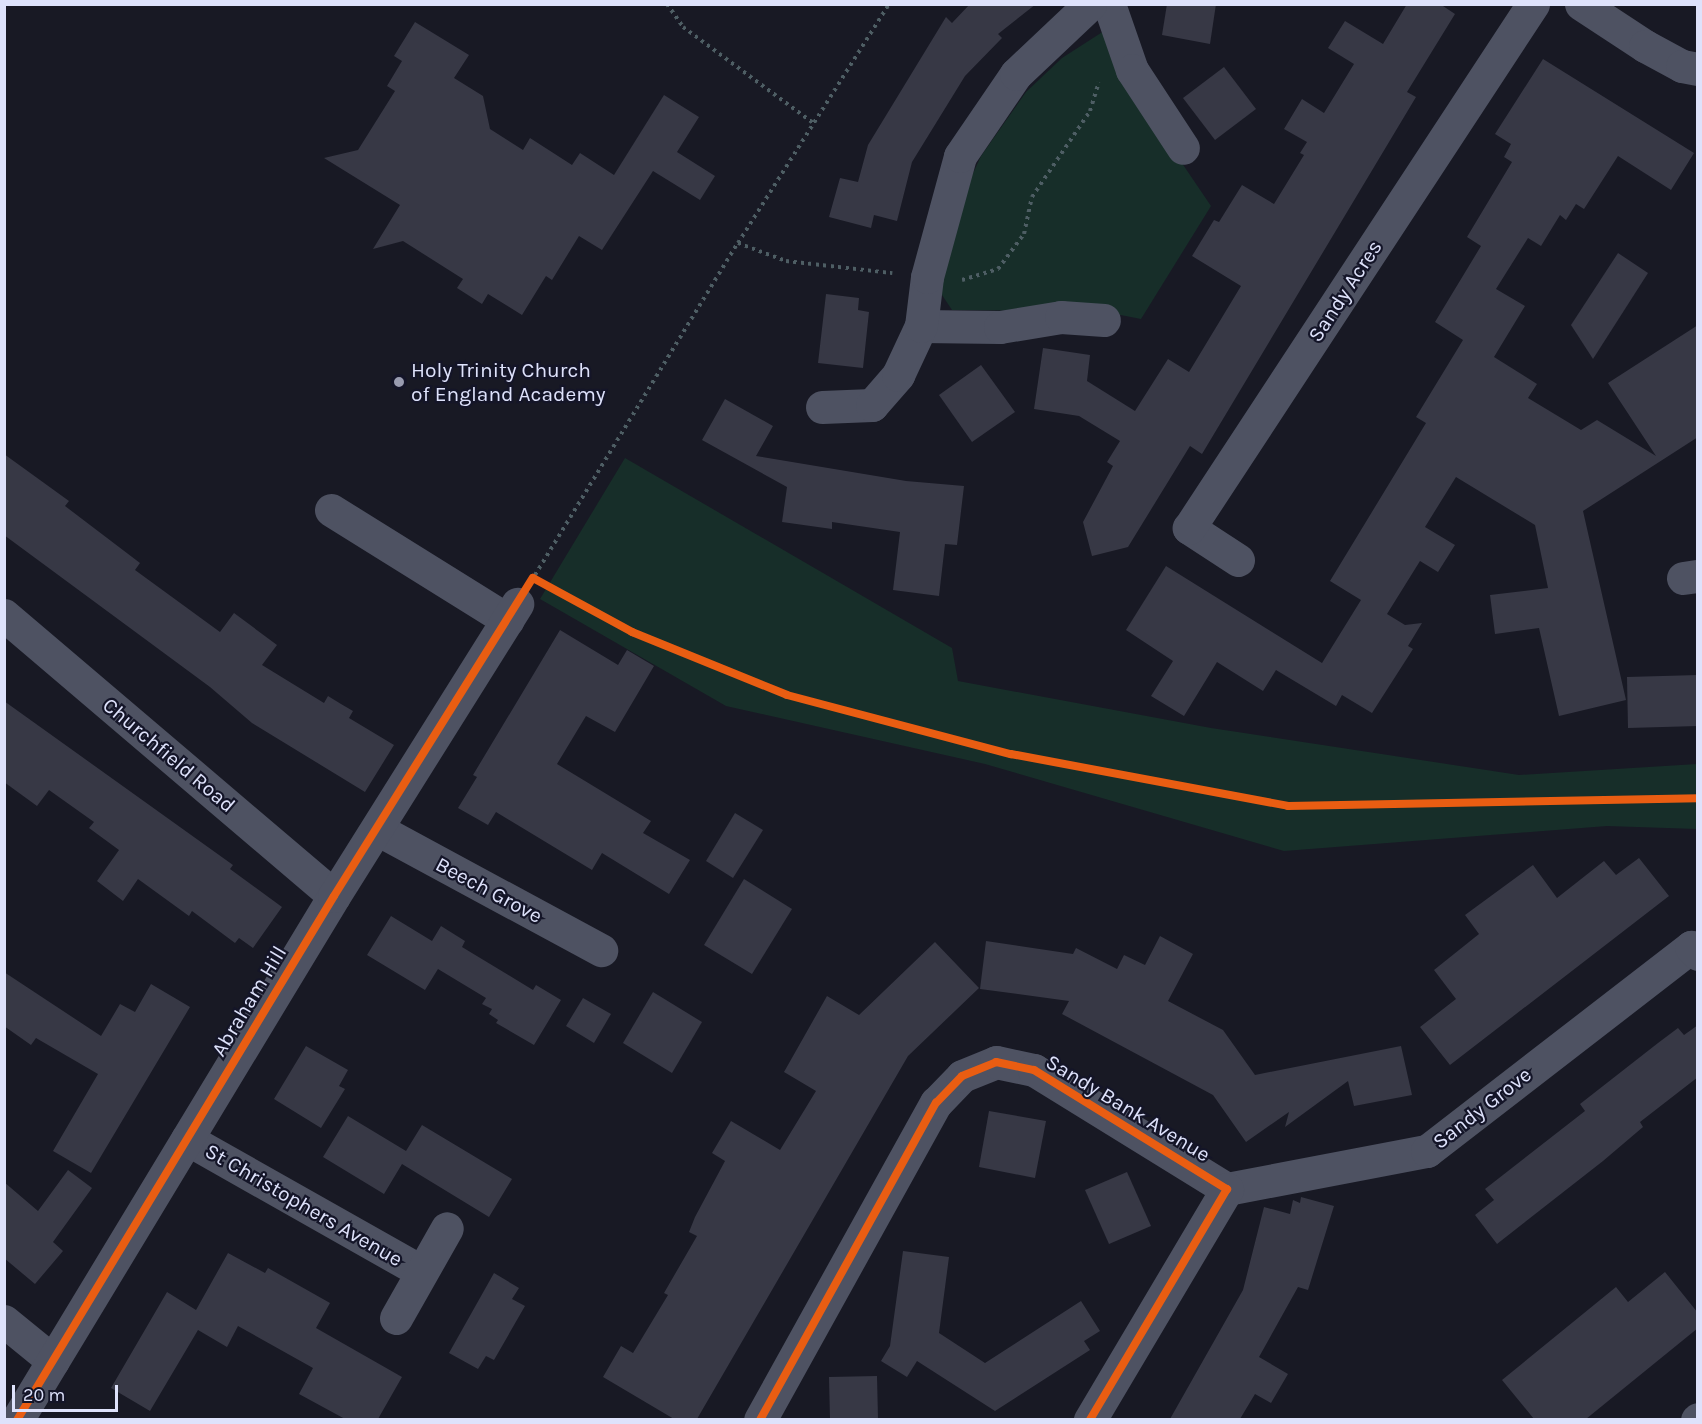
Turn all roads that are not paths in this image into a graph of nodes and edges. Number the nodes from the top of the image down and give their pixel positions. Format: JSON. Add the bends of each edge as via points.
{"nodes":[{"id":1,"x":1090,"y":4,"type":"edge"},
{"id":2,"x":1109,"y":4,"type":"edge"},
{"id":3,"x":1533,"y":4,"type":"edge"},
{"id":4,"x":1581,"y":4,"type":"edge"},
{"id":5,"x":1698,"y":69,"type":"edge"},
{"id":6,"x":1184,"y":148,"type":"dead end"},
{"id":7,"x":1104,"y":320,"type":"dead end"},
{"id":8,"x":921,"y":326,"type":"junction"},
{"id":9,"x":822,"y":407,"type":"dead end"},
{"id":10,"x":331,"y":510,"type":"dead end"},
{"id":11,"x":1238,"y":561,"type":"dead end"},
{"id":12,"x":4,"y":615,"type":"edge"},
{"id":13,"x":377,"y":829,"type":"junction"},
{"id":14,"x":334,"y":896,"type":"junction"},
{"id":15,"x":601,"y":950,"type":"dead end"},
{"id":16,"x":1698,"y":954,"type":"edge"},
{"id":17,"x":187,"y":1139,"type":"junction"},
{"id":18,"x":1227,"y":1189,"type":"junction"},
{"id":19,"x":447,"y":1228,"type":"dead end"},
{"id":20,"x":420,"y":1271,"type":"junction"},
{"id":21,"x":396,"y":1318,"type":"dead end"},
{"id":22,"x":4,"y":1321,"type":"edge"},
{"id":23,"x":53,"y":1361,"type":"junction"},
{"id":24,"x":17,"y":1419,"type":"edge"},
{"id":25,"x":760,"y":1419,"type":"edge"},
{"id":26,"x":1090,"y":1419,"type":"edge"}],
"edges":[{"from":1,"to":8,"type":"street","via":[[1016,74],[960,156],[927,277]]},
{"from":2,"to":6,"type":"street","via":[[1132,70]]},
{"from":3,"to":11,"type":"street","name":"Sandy Acres","via":[[1189,528]]},
{"from":4,"to":5,"type":"street","via":[[1645,46],[1682,66]]},
{"from":7,"to":8,"type":"street","via":[[1061,317],[1000,327]]},
{"from":8,"to":9,"type":"street","via":[[897,375],[872,405]]},
{"from":10,"to":13,"type":"street","name":"Abraham Hill","via":[[519,600]]},
{"from":12,"to":14,"type":"street","name":"Churchfield Road"},
{"from":13,"to":14,"type":"street","name":"Abraham Hill"},
{"from":13,"to":15,"type":"street","name":"Beech Grove"},
{"from":14,"to":17,"type":"street","name":"Abraham Hill"},
{"from":16,"to":18,"type":"street","name":"Sandy Grove","via":[[1691,947],[1427,1151]]},
{"from":17,"to":20,"type":"street","name":"St Christophers Avenue"},
{"from":17,"to":23,"type":"street","name":"Abraham Hill"},
{"from":18,"to":25,"type":"street","name":"Sandy Bank Avenue","via":[[1034,1070],[996,1062],[962,1076],[936,1103]]},
{"from":18,"to":26,"type":"street"},
{"from":19,"to":20,"type":"street","name":"St Christophers Avenue"},
{"from":20,"to":21,"type":"street","name":"St Christophers Avenue"},
{"from":22,"to":23,"type":"street"},
{"from":23,"to":24,"type":"street","name":"Abraham Hill"}]}
